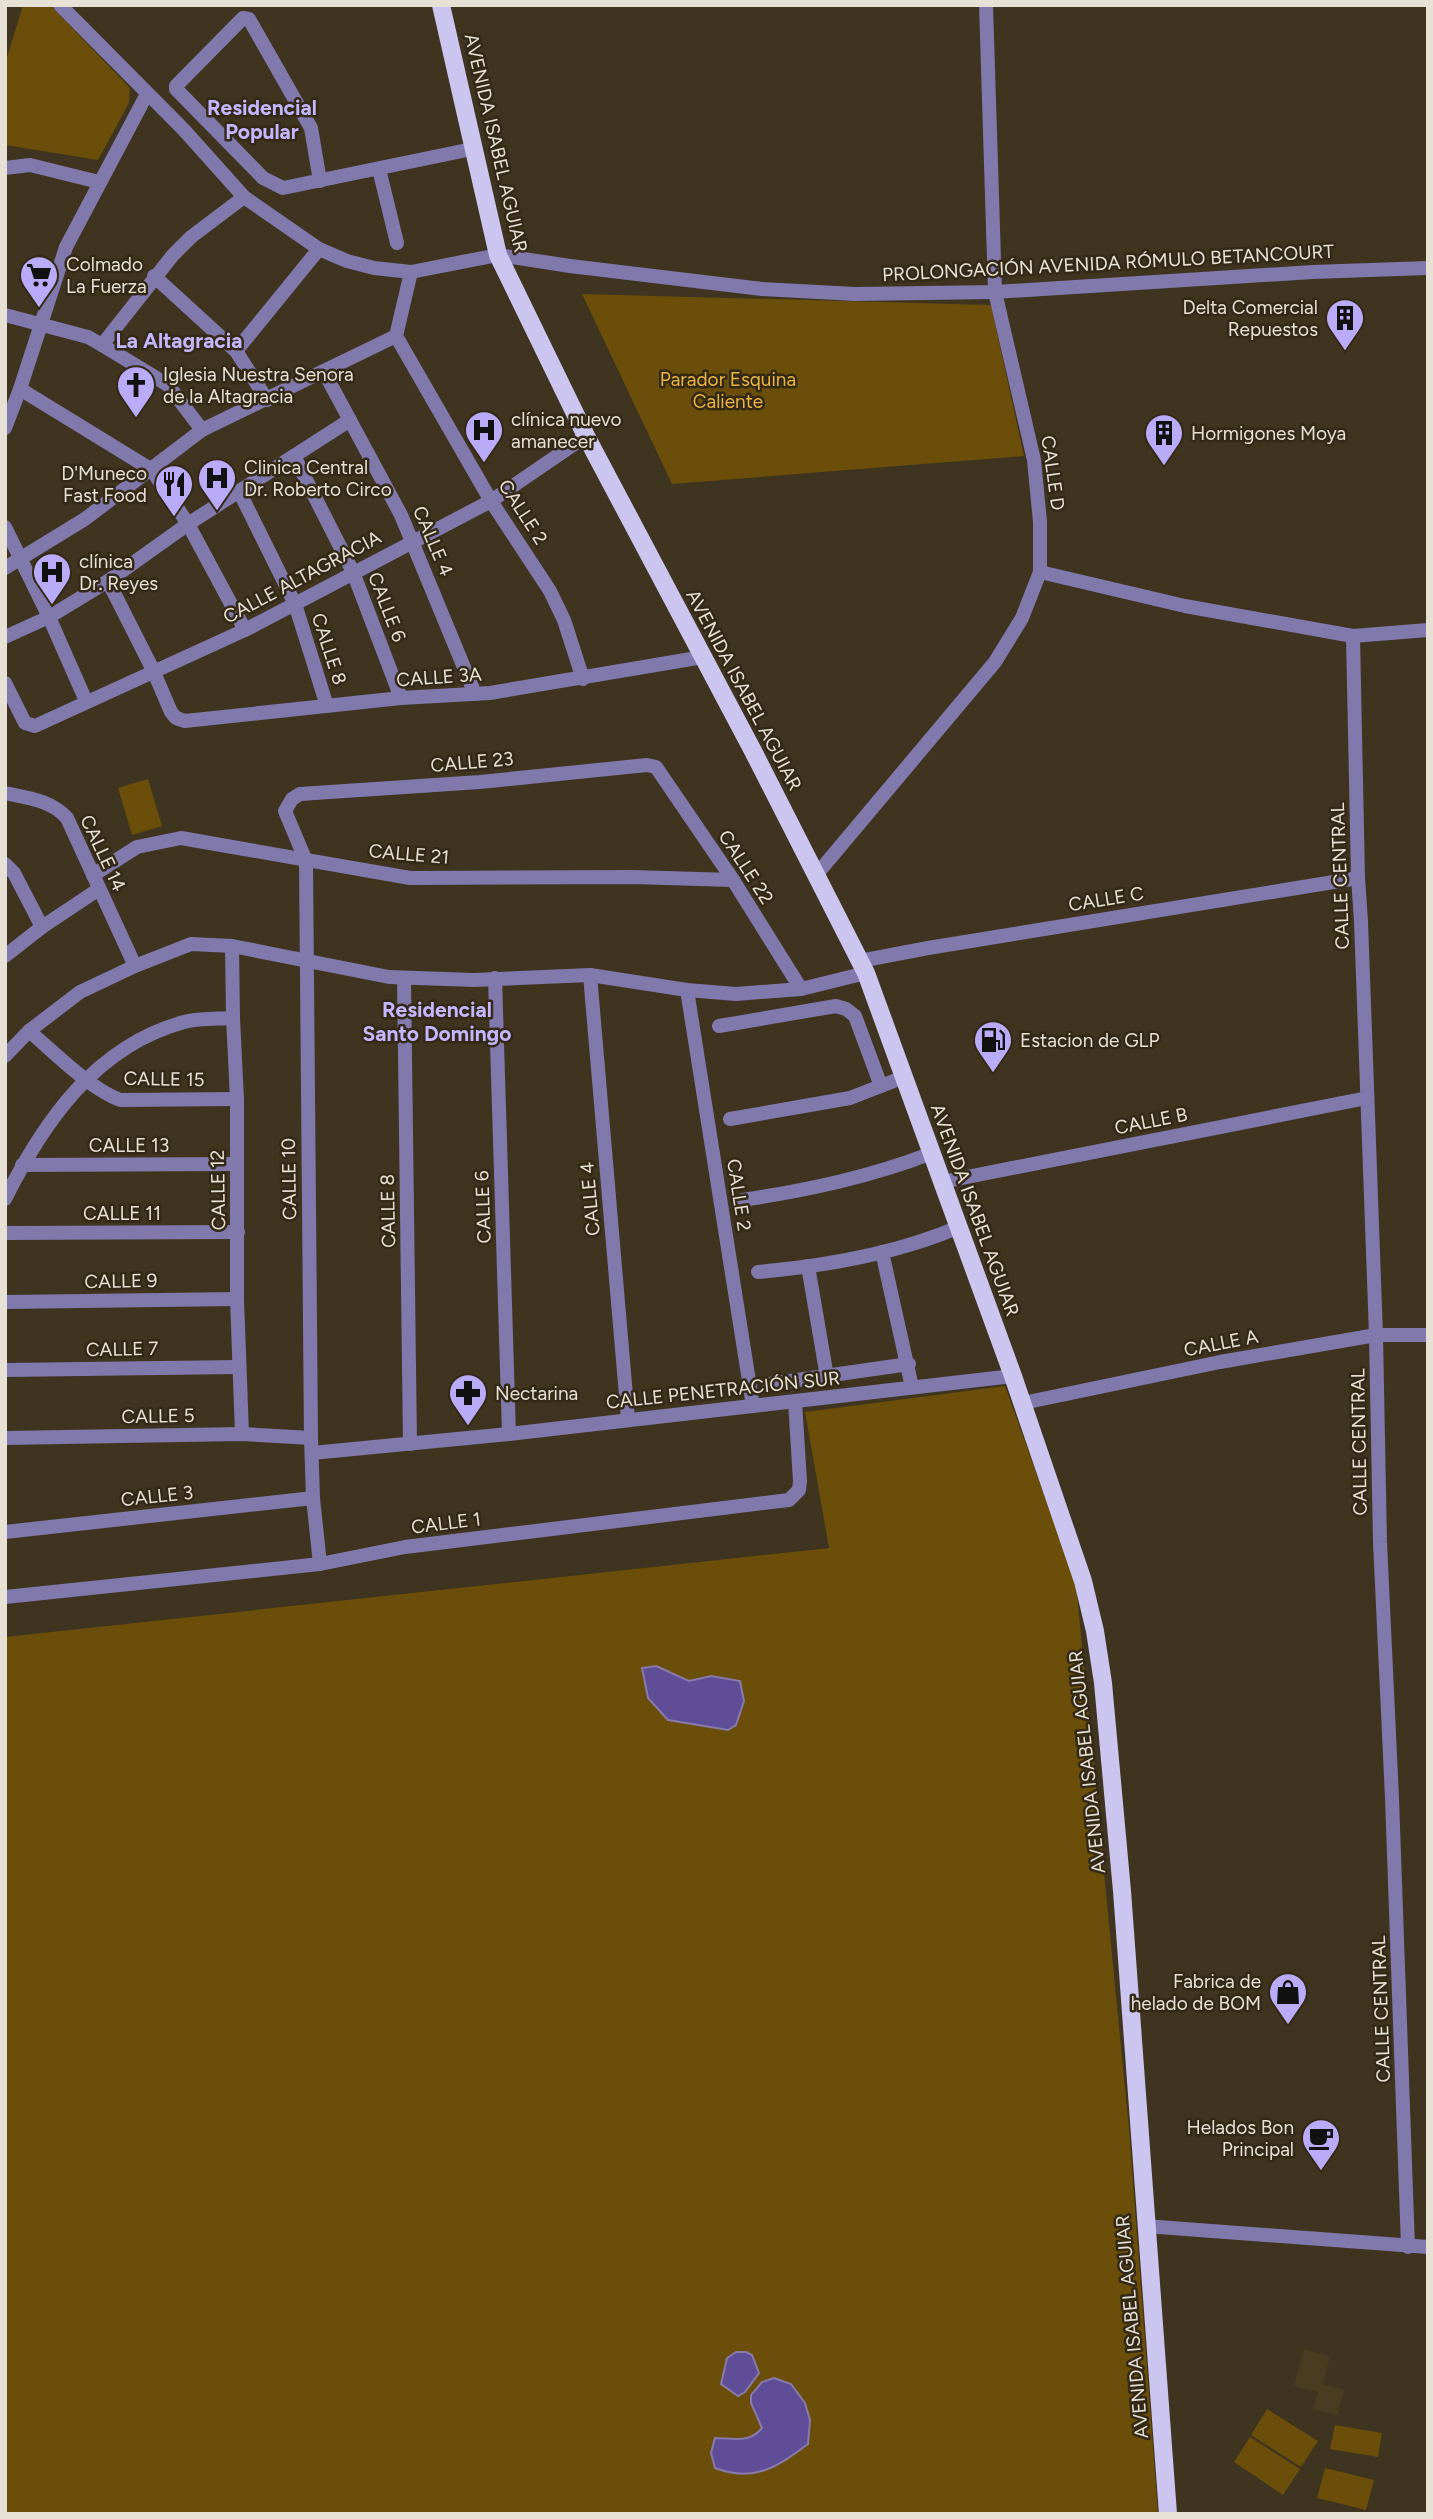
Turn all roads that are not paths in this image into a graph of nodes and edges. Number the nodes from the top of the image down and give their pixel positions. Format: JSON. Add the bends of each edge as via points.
{"nodes":[{"id":1,"x":60,"y":5,"type":"edge"},
{"id":2,"x":441,"y":5,"type":"edge"},
{"id":3,"x":986,"y":5,"type":"edge"},
{"id":4,"x":147,"y":94,"type":"junction"},
{"id":5,"x":472,"y":149,"type":"junction"},
{"id":6,"x":5,"y":168,"type":"edge"},
{"id":7,"x":379,"y":169,"type":"junction"},
{"id":8,"x":320,"y":181,"type":"junction"},
{"id":9,"x":99,"y":183,"type":"junction"},
{"id":10,"x":244,"y":197,"type":"junction"},
{"id":11,"x":397,"y":243,"type":"dead end"},
{"id":12,"x":319,"y":249,"type":"junction"},
{"id":13,"x":498,"y":255,"type":"junction"},
{"id":14,"x":1428,"y":268,"type":"edge"},
{"id":15,"x":411,"y":272,"type":"junction"},
{"id":16,"x":154,"y":276,"type":"junction"},
{"id":17,"x":995,"y":292,"type":"junction"},
{"id":18,"x":5,"y":315,"type":"edge"},
{"id":19,"x":40,"y":324,"type":"junction"},
{"id":20,"x":396,"y":337,"type":"junction"},
{"id":21,"x":102,"y":345,"type":"junction"},
{"id":22,"x":236,"y":351,"type":"junction"},
{"id":23,"x":324,"y":372,"type":"junction"},
{"id":24,"x":20,"y":389,"type":"junction"},
{"id":25,"x":267,"y":400,"type":"junction"},
{"id":26,"x":350,"y":419,"type":"junction"},
{"id":27,"x":5,"y":428,"type":"edge"},
{"id":28,"x":202,"y":430,"type":"junction"},
{"id":29,"x":586,"y":436,"type":"junction"},
{"id":30,"x":294,"y":456,"type":"junction"},
{"id":31,"x":152,"y":470,"type":"junction"},
{"id":32,"x":239,"y":491,"type":"junction"},
{"id":33,"x":491,"y":501,"type":"junction"},
{"id":34,"x":187,"y":524,"type":"junction"},
{"id":35,"x":5,"y":527,"type":"edge"},
{"id":36,"x":412,"y":541,"type":"junction"},
{"id":37,"x":19,"y":560,"type":"junction"},
{"id":38,"x":5,"y":568,"type":"edge"},
{"id":39,"x":353,"y":572,"type":"junction"},
{"id":40,"x":1040,"y":572,"type":"junction"},
{"id":41,"x":108,"y":581,"type":"junction"},
{"id":42,"x":295,"y":604,"type":"junction"},
{"id":43,"x":49,"y":617,"type":"junction"},
{"id":44,"x":245,"y":630,"type":"junction"},
{"id":45,"x":1428,"y":631,"type":"edge"},
{"id":46,"x":1353,"y":636,"type":"junction"},
{"id":47,"x":5,"y":637,"type":"edge"},
{"id":48,"x":703,"y":657,"type":"junction"},
{"id":49,"x":153,"y":670,"type":"junction"},
{"id":50,"x":583,"y":678,"type":"junction"},
{"id":51,"x":5,"y":683,"type":"edge"},
{"id":52,"x":475,"y":694,"type":"junction"},
{"id":53,"x":401,"y":698,"type":"junction"},
{"id":54,"x":86,"y":701,"type":"junction"},
{"id":55,"x":327,"y":706,"type":"junction"},
{"id":56,"x":656,"y":767,"type":"joint"},
{"id":57,"x":5,"y":793,"type":"edge"},
{"id":58,"x":292,"y":799,"type":"joint"},
{"id":59,"x":306,"y":861,"type":"junction"},
{"id":60,"x":5,"y":864,"type":"edge"},
{"id":61,"x":817,"y":874,"type":"junction"},
{"id":62,"x":93,"y":875,"type":"junction"},
{"id":63,"x":1358,"y":878,"type":"junction"},
{"id":64,"x":733,"y":880,"type":"junction"},
{"id":65,"x":99,"y":889,"type":"junction"},
{"id":66,"x":41,"y":928,"type":"junction"},
{"id":67,"x":232,"y":946,"type":"junction"},
{"id":68,"x":5,"y":956,"type":"edge"},
{"id":69,"x":306,"y":960,"type":"junction"},
{"id":70,"x":135,"y":965,"type":"junction"},
{"id":71,"x":863,"y":967,"type":"junction"},
{"id":72,"x":590,"y":975,"type":"junction"},
{"id":73,"x":404,"y":978,"type":"junction"},
{"id":74,"x":495,"y":978,"type":"junction"},
{"id":75,"x":801,"y":989,"type":"junction"},
{"id":76,"x":687,"y":990,"type":"junction"},
{"id":77,"x":233,"y":1018,"type":"junction"},
{"id":78,"x":719,"y":1026,"type":"dead end"},
{"id":79,"x":29,"y":1031,"type":"junction"},
{"id":80,"x":5,"y":1056,"type":"edge"},
{"id":81,"x":904,"y":1077,"type":"junction"},
{"id":82,"x":86,"y":1078,"type":"junction"},
{"id":83,"x":881,"y":1086,"type":"junction"},
{"id":84,"x":1367,"y":1098,"type":"junction"},
{"id":85,"x":237,"y":1099,"type":"junction"},
{"id":86,"x":730,"y":1119,"type":"dead end"},
{"id":87,"x":932,"y":1153,"type":"junction"},
{"id":88,"x":236,"y":1164,"type":"junction"},
{"id":89,"x":22,"y":1165,"type":"junction"},
{"id":90,"x":942,"y":1181,"type":"junction"},
{"id":91,"x":5,"y":1199,"type":"edge"},
{"id":92,"x":743,"y":1200,"type":"dead end"},
{"id":93,"x":959,"y":1227,"type":"junction"},
{"id":94,"x":238,"y":1232,"type":"junction"},
{"id":95,"x":5,"y":1233,"type":"edge"},
{"id":96,"x":882,"y":1252,"type":"junction"},
{"id":97,"x":807,"y":1266,"type":"junction"},
{"id":98,"x":758,"y":1272,"type":"dead end"},
{"id":99,"x":237,"y":1299,"type":"junction"},
{"id":100,"x":5,"y":1302,"type":"edge"},
{"id":101,"x":1376,"y":1335,"type":"junction"},
{"id":102,"x":1428,"y":1335,"type":"edge"},
{"id":103,"x":909,"y":1364,"type":"junction"},
{"id":104,"x":239,"y":1367,"type":"junction"},
{"id":105,"x":5,"y":1370,"type":"edge"},
{"id":106,"x":1013,"y":1376,"type":"junction"},
{"id":107,"x":827,"y":1377,"type":"junction"},
{"id":108,"x":769,"y":1384,"type":"dead end"},
{"id":109,"x":912,"y":1387,"type":"junction"},
{"id":110,"x":795,"y":1402,"type":"junction"},
{"id":111,"x":1023,"y":1403,"type":"junction"},
{"id":112,"x":753,"y":1406,"type":"junction"},
{"id":113,"x":628,"y":1419,"type":"junction"},
{"id":114,"x":242,"y":1434,"type":"junction"},
{"id":115,"x":509,"y":1434,"type":"junction"},
{"id":116,"x":5,"y":1438,"type":"edge"},
{"id":117,"x":311,"y":1438,"type":"junction"},
{"id":118,"x":410,"y":1444,"type":"junction"},
{"id":119,"x":312,"y":1454,"type":"junction"},
{"id":120,"x":313,"y":1498,"type":"junction"},
{"id":121,"x":5,"y":1532,"type":"edge"},
{"id":122,"x":320,"y":1564,"type":"junction"},
{"id":123,"x":5,"y":1597,"type":"edge"},
{"id":124,"x":1145,"y":2226,"type":"junction"},
{"id":125,"x":1408,"y":2247,"type":"junction"},
{"id":126,"x":1428,"y":2247,"type":"edge"},
{"id":127,"x":1168,"y":2514,"type":"edge"}],
"edges":[{"from":1,"to":4,"type":"street","name":"PROLONGACIÓN AVENIDA RÓMULO BETANCOURT"},
{"from":2,"to":5,"type":"main road","name":"AVENIDA ISABEL AGUIAR"},
{"from":3,"to":17,"type":"street","name":"CALLE D"},
{"from":4,"to":9,"type":"street"},
{"from":4,"to":10,"type":"street","name":"PROLONGACIÓN AVENIDA RÓMULO BETANCOURT"},
{"from":5,"to":7,"type":"street"},
{"from":5,"to":13,"type":"main road","name":"AVENIDA ISABEL AGUIAR"},
{"from":6,"to":9,"type":"street","via":[[30,165]]},
{"from":7,"to":8,"type":"street"},
{"from":7,"to":11,"type":"street"},
{"from":8,"to":8,"type":"street","via":[[283,188],[265,180],[177,92],[176,86],[243,18],[249,19],[310,128]]},
{"from":9,"to":19,"type":"street","via":[[66,247]]},
{"from":10,"to":12,"type":"street","name":"PROLONGACIÓN AVENIDA RÓMULO BETANCOURT"},
{"from":10,"to":16,"type":"street","via":[[183,244]]},
{"from":12,"to":15,"type":"street","name":"PROLONGACIÓN AVENIDA RÓMULO BETANCOURT","via":[[374,268]]},
{"from":12,"to":22,"type":"street"},
{"from":13,"to":15,"type":"street","name":"PROLONGACIÓN AVENIDA RÓMULO BETANCOURT"},
{"from":13,"to":17,"type":"street","name":"PROLONGACIÓN AVENIDA RÓMULO BETANCOURT","via":[[762,289],[855,294]]},
{"from":13,"to":29,"type":"main road","name":"AVENIDA ISABEL AGUIAR"},
{"from":14,"to":17,"type":"street","name":"PROLONGACIÓN AVENIDA RÓMULO BETANCOURT"},
{"from":15,"to":20,"type":"street"},
{"from":16,"to":21,"type":"street"},
{"from":16,"to":22,"type":"street"},
{"from":17,"to":40,"type":"street","name":"CALLE D","via":[[1034,460]]},
{"from":18,"to":19,"type":"street"},
{"from":19,"to":21,"type":"street"},
{"from":19,"to":24,"type":"street"},
{"from":20,"to":23,"type":"street"},
{"from":20,"to":33,"type":"street","name":"CALLE 2"},
{"from":21,"to":28,"type":"street","via":[[168,385]]},
{"from":22,"to":25,"type":"street"},
{"from":23,"to":25,"type":"street"},
{"from":23,"to":26,"type":"street","name":"CALLE 4"},
{"from":24,"to":27,"type":"street"},
{"from":24,"to":31,"type":"street"},
{"from":25,"to":28,"type":"street"},
{"from":26,"to":30,"type":"street"},
{"from":26,"to":36,"type":"street","name":"CALLE 4"},
{"from":28,"to":31,"type":"street"},
{"from":29,"to":33,"type":"street","name":"CALLE ALTAGRACIA"},
{"from":29,"to":48,"type":"main road","name":"AVENIDA ISABEL AGUIAR"},
{"from":30,"to":32,"type":"street"},
{"from":30,"to":39,"type":"street","name":"CALLE 6"},
{"from":31,"to":34,"type":"street"},
{"from":31,"to":37,"type":"street"},
{"from":32,"to":34,"type":"street"},
{"from":32,"to":42,"type":"street","name":"CALLE 8"},
{"from":33,"to":36,"type":"street","name":"CALLE ALTAGRACIA"},
{"from":33,"to":50,"type":"street","name":"CALLE 2","via":[[550,591]]},
{"from":34,"to":41,"type":"street"},
{"from":34,"to":44,"type":"street"},
{"from":35,"to":37,"type":"street"},
{"from":36,"to":39,"type":"street","name":"CALLE ALTAGRACIA"},
{"from":36,"to":52,"type":"street","name":"CALLE 4"},
{"from":37,"to":38,"type":"street"},
{"from":37,"to":43,"type":"street"},
{"from":39,"to":42,"type":"street","name":"CALLE ALTAGRACIA"},
{"from":39,"to":53,"type":"street","name":"CALLE 6"},
{"from":40,"to":46,"type":"street","via":[[1172,604]]},
{"from":40,"to":61,"type":"street","name":"CALLE D","via":[[1022,618],[995,662]]},
{"from":41,"to":43,"type":"street"},
{"from":41,"to":49,"type":"street"},
{"from":42,"to":44,"type":"street","name":"CALLE ALTAGRACIA"},
{"from":42,"to":55,"type":"street","name":"CALLE 8"},
{"from":43,"to":47,"type":"street"},
{"from":43,"to":54,"type":"street"},
{"from":44,"to":49,"type":"street","name":"CALLE ALTAGRACIA"},
{"from":45,"to":46,"type":"street"},
{"from":46,"to":63,"type":"street","name":"CALLE CENTRAL"},
{"from":48,"to":50,"type":"street","name":"CALLE 3A"},
{"from":48,"to":61,"type":"main road","name":"AVENIDA ISABEL AGUIAR"},
{"from":49,"to":54,"type":"street","name":"CALLE ALTAGRACIA"},
{"from":49,"to":55,"type":"street","name":"CALLE 3A","via":[[176,718],[185,720]]},
{"from":50,"to":52,"type":"street","name":"CALLE 3A"},
{"from":51,"to":54,"type":"street","name":"CALLE ALTAGRACIA","via":[[25,723],[34,726]]},
{"from":52,"to":53,"type":"street","name":"CALLE 3A"},
{"from":53,"to":55,"type":"street","name":"CALLE 3A"},
{"from":56,"to":58,"type":"street","name":"CALLE 23","via":[[300,794]]},
{"from":56,"to":64,"type":"street","name":"CALLE 22"},
{"from":57,"to":62,"type":"street","name":"CALLE 14","via":[[58,808]]},
{"from":58,"to":59,"type":"street","name":"CALLE 10","via":[[285,811]]},
{"from":59,"to":62,"type":"street","name":"CALLE 21","via":[[181,838],[137,847]]},
{"from":59,"to":64,"type":"street","name":"CALLE 21","via":[[410,878]]},
{"from":59,"to":69,"type":"street","name":"CALLE 10"},
{"from":60,"to":66,"type":"street"},
{"from":61,"to":71,"type":"main road","name":"AVENIDA ISABEL AGUIAR"},
{"from":62,"to":65,"type":"street","name":"CALLE 14"},
{"from":63,"to":71,"type":"street","name":"CALLE C","via":[[941,945]]},
{"from":63,"to":84,"type":"street","name":"CALLE CENTRAL"},
{"from":64,"to":75,"type":"street","name":"CALLE 22"},
{"from":65,"to":66,"type":"street"},
{"from":65,"to":70,"type":"street","name":"CALLE 14"},
{"from":66,"to":68,"type":"street"},
{"from":67,"to":69,"type":"street","name":"CALLE C"},
{"from":67,"to":70,"type":"street","name":"CALLE C","via":[[191,944]]},
{"from":67,"to":77,"type":"street","name":"CALLE 12"},
{"from":69,"to":73,"type":"street","name":"CALLE C"},
{"from":69,"to":117,"type":"street","name":"CALLE 10"},
{"from":70,"to":79,"type":"street","name":"CALLE C","via":[[80,992]]},
{"from":71,"to":75,"type":"street","name":"CALLE C"},
{"from":71,"to":81,"type":"main road","name":"AVENIDA ISABEL AGUIAR"},
{"from":72,"to":74,"type":"street","name":"CALLE C"},
{"from":72,"to":76,"type":"street","name":"CALLE C"},
{"from":72,"to":113,"type":"street","name":"CALLE 4"},
{"from":73,"to":74,"type":"street","name":"CALLE C"},
{"from":73,"to":118,"type":"street","name":"CALLE 8"},
{"from":74,"to":115,"type":"street","name":"CALLE 6"},
{"from":75,"to":76,"type":"street","name":"CALLE C","via":[[736,994]]},
{"from":76,"to":112,"type":"street","name":"CALLE 2"},
{"from":77,"to":82,"type":"street","via":[[186,1022],[154,1033]]},
{"from":77,"to":85,"type":"street","name":"CALLE 12"},
{"from":78,"to":83,"type":"street","via":[[836,1006],[846,1009],[855,1016]]},
{"from":79,"to":80,"type":"street","name":"CALLE C"},
{"from":79,"to":82,"type":"street","name":"CALLE 15"},
{"from":81,"to":83,"type":"street"},
{"from":81,"to":87,"type":"main road","name":"AVENIDA ISABEL AGUIAR"},
{"from":82,"to":85,"type":"street","name":"CALLE 15","via":[[120,1100]]},
{"from":82,"to":89,"type":"street"},
{"from":83,"to":86,"type":"street","via":[[823,1105]]},
{"from":84,"to":90,"type":"street","name":"CALLE B"},
{"from":84,"to":101,"type":"street","name":"CALLE CENTRAL"},
{"from":85,"to":88,"type":"street","name":"CALLE 12"},
{"from":87,"to":90,"type":"main road","name":"AVENIDA ISABEL AGUIAR"},
{"from":87,"to":92,"type":"street","via":[[841,1182]]},
{"from":88,"to":89,"type":"street","name":"CALLE 13"},
{"from":88,"to":94,"type":"street","name":"CALLE 12"},
{"from":89,"to":91,"type":"street"},
{"from":90,"to":93,"type":"main road","name":"AVENIDA ISABEL AGUIAR"},
{"from":93,"to":96,"type":"street"},
{"from":93,"to":106,"type":"main road","name":"AVENIDA ISABEL AGUIAR"},
{"from":94,"to":95,"type":"street","name":"CALLE 11"},
{"from":94,"to":99,"type":"street","name":"CALLE 12"},
{"from":96,"to":97,"type":"street"},
{"from":96,"to":103,"type":"street"},
{"from":97,"to":98,"type":"street"},
{"from":97,"to":107,"type":"street"},
{"from":99,"to":100,"type":"street","name":"CALLE 9"},
{"from":99,"to":104,"type":"street","name":"CALLE 12"},
{"from":101,"to":102,"type":"street","name":"CALLE A"},
{"from":101,"to":111,"type":"street","name":"CALLE A"},
{"from":101,"to":125,"type":"street","name":"CALLE CENTRAL"},
{"from":103,"to":107,"type":"street"},
{"from":103,"to":109,"type":"street"},
{"from":104,"to":105,"type":"street","name":"CALLE 7"},
{"from":104,"to":114,"type":"street","name":"CALLE 12"},
{"from":106,"to":109,"type":"street","name":"CALLE PENETRACIÓN SUR"},
{"from":106,"to":111,"type":"main road","name":"AVENIDA ISABEL AGUIAR"},
{"from":107,"to":108,"type":"street"},
{"from":109,"to":110,"type":"street","name":"CALLE PENETRACIÓN SUR"},
{"from":110,"to":112,"type":"street","name":"CALLE PENETRACIÓN SUR"},
{"from":110,"to":122,"type":"street","name":"CALLE 1","via":[[800,1481],[799,1490],[789,1500],[405,1547]]},
{"from":111,"to":124,"type":"main road","name":"AVENIDA ISABEL AGUIAR","via":[[1083,1581],[1103,1683]]},
{"from":112,"to":113,"type":"street","name":"CALLE PENETRACIÓN SUR"},
{"from":113,"to":115,"type":"street","name":"CALLE PENETRACIÓN SUR"},
{"from":114,"to":116,"type":"street","name":"CALLE 5"},
{"from":114,"to":117,"type":"street","name":"CALLE 5"},
{"from":115,"to":118,"type":"street","name":"CALLE PENETRACIÓN SUR"},
{"from":117,"to":119,"type":"street","name":"CALLE 10"},
{"from":118,"to":119,"type":"street","name":"CALLE PENETRACIÓN SUR"},
{"from":119,"to":120,"type":"street","name":"CALLE 10"},
{"from":120,"to":121,"type":"street","name":"CALLE 3"},
{"from":120,"to":122,"type":"street","name":"CALLE 10"},
{"from":122,"to":123,"type":"street","name":"CALLE 1"},
{"from":124,"to":125,"type":"street"},
{"from":124,"to":127,"type":"main road","name":"AVENIDA ISABEL AGUIAR"},
{"from":125,"to":126,"type":"street"}]}
